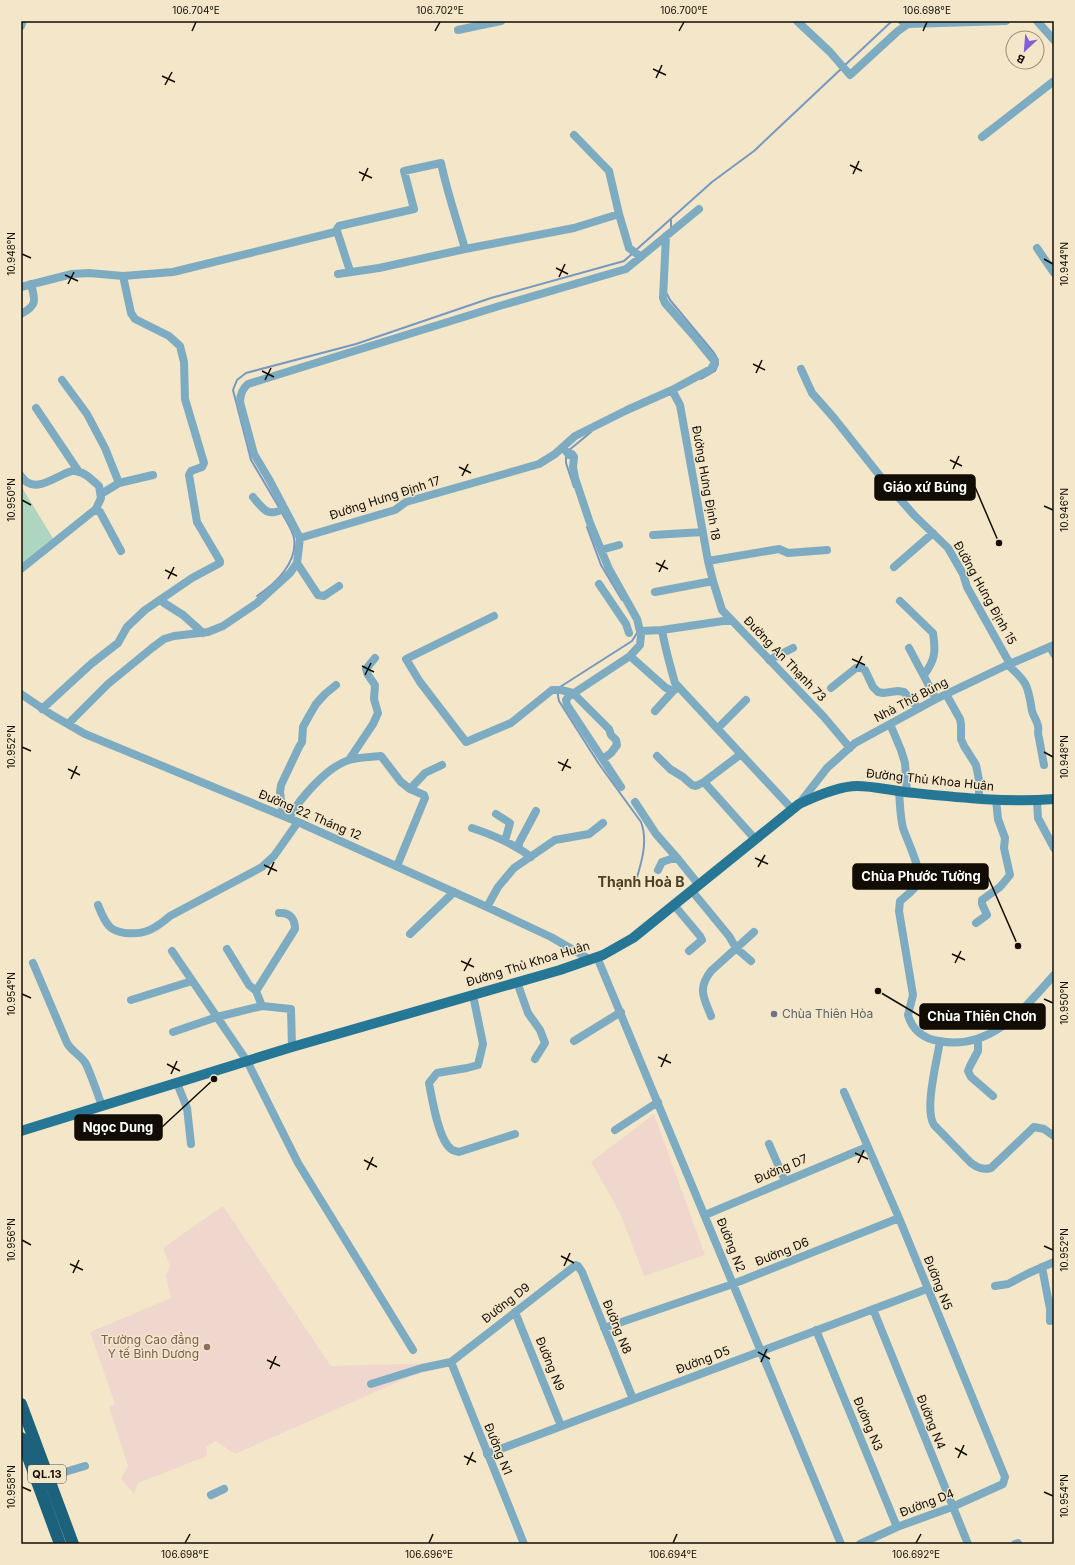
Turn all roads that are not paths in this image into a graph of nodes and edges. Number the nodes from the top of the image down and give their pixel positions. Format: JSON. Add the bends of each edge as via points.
{"nodes":[{"id":1,"x":23,"y":21,"type":"edge"},
{"id":2,"x":501,"y":21,"type":"edge"},
{"id":3,"x":797,"y":21,"type":"edge"},
{"id":4,"x":1006,"y":21,"type":"edge"},
{"id":5,"x":1037,"y":21,"type":"edge"},
{"id":6,"x":905,"y":23,"type":"edge"},
{"id":7,"x":21,"y":26,"type":"edge"},
{"id":8,"x":458,"y":30,"type":"dead end"},
{"id":9,"x":1054,"y":40,"type":"edge"},
{"id":10,"x":1054,"y":81,"type":"edge"},
{"id":11,"x":574,"y":135,"type":"dead end"},
{"id":12,"x":982,"y":136,"type":"dead end"},
{"id":13,"x":698,"y":209,"type":"dead end"},
{"id":14,"x":619,"y":214,"type":"junction"},
{"id":15,"x":337,"y":231,"type":"junction"},
{"id":16,"x":666,"y":236,"type":"junction"},
{"id":17,"x":1036,"y":248,"type":"dead end"},
{"id":18,"x":465,"y":249,"type":"junction"},
{"id":19,"x":639,"y":255,"type":"junction"},
{"id":20,"x":350,"y":271,"type":"junction"},
{"id":21,"x":1054,"y":273,"type":"edge"},
{"id":22,"x":338,"y":274,"type":"dead end"},
{"id":23,"x":122,"y":276,"type":"junction"},
{"id":24,"x":31,"y":284,"type":"junction"},
{"id":25,"x":21,"y":287,"type":"edge"},
{"id":26,"x":21,"y":314,"type":"edge"},
{"id":27,"x":801,"y":369,"type":"dead end"},
{"id":28,"x":62,"y":380,"type":"dead end"},
{"id":29,"x":672,"y":390,"type":"junction"},
{"id":30,"x":36,"y":408,"type":"dead end"},
{"id":31,"x":563,"y":447,"type":"junction"},
{"id":32,"x":79,"y":472,"type":"junction"},
{"id":33,"x":153,"y":475,"type":"dead end"},
{"id":34,"x":21,"y":476,"type":"edge"},
{"id":35,"x":119,"y":483,"type":"junction"},
{"id":36,"x":101,"y":494,"type":"junction"},
{"id":37,"x":253,"y":497,"type":"dead end"},
{"id":38,"x":96,"y":509,"type":"junction"},
{"id":39,"x":281,"y":511,"type":"junction"},
{"id":40,"x":703,"y":532,"type":"junction"},
{"id":41,"x":933,"y":533,"type":"junction"},
{"id":42,"x":653,"y":535,"type":"dead end"},
{"id":43,"x":300,"y":538,"type":"junction"},
{"id":44,"x":619,"y":545,"type":"dead end"},
{"id":45,"x":601,"y":550,"type":"junction"},
{"id":46,"x":826,"y":550,"type":"dead end"},
{"id":47,"x":121,"y":551,"type":"dead end"},
{"id":48,"x":708,"y":561,"type":"junction"},
{"id":49,"x":297,"y":563,"type":"junction"},
{"id":50,"x":894,"y":567,"type":"dead end"},
{"id":51,"x":21,"y":569,"type":"edge"},
{"id":52,"x":713,"y":581,"type":"junction"},
{"id":53,"x":599,"y":584,"type":"dead end"},
{"id":54,"x":339,"y":586,"type":"dead end"},
{"id":55,"x":656,"y":592,"type":"dead end"},
{"id":56,"x":900,"y":601,"type":"dead end"},
{"id":57,"x":164,"y":603,"type":"dead end"},
{"id":58,"x":494,"y":616,"type":"dead end"},
{"id":59,"x":632,"y":621,"type":"junction"},
{"id":60,"x":731,"y":621,"type":"junction"},
{"id":61,"x":662,"y":630,"type":"junction"},
{"id":62,"x":641,"y":631,"type":"junction"},
{"id":63,"x":203,"y":633,"type":"junction"},
{"id":64,"x":629,"y":633,"type":"dead end"},
{"id":65,"x":793,"y":648,"type":"dead end"},
{"id":66,"x":909,"y":648,"type":"dead end"},
{"id":67,"x":1053,"y":649,"type":"edge"},
{"id":68,"x":630,"y":656,"type":"junction"},
{"id":69,"x":375,"y":658,"type":"dead end"},
{"id":70,"x":769,"y":660,"type":"junction"},
{"id":71,"x":1009,"y":664,"type":"junction"},
{"id":72,"x":924,"y":675,"type":"junction"},
{"id":73,"x":336,"y":685,"type":"dead end"},
{"id":74,"x":831,"y":688,"type":"dead end"},
{"id":75,"x":676,"y":689,"type":"junction"},
{"id":76,"x":573,"y":693,"type":"junction"},
{"id":77,"x":21,"y":694,"type":"edge"},
{"id":78,"x":946,"y":694,"type":"junction"},
{"id":79,"x":936,"y":699,"type":"junction"},
{"id":80,"x":746,"y":700,"type":"dead end"},
{"id":81,"x":918,"y":708,"type":"junction"},
{"id":82,"x":42,"y":709,"type":"junction"},
{"id":83,"x":655,"y":711,"type":"dead end"},
{"id":84,"x":68,"y":724,"type":"junction"},
{"id":85,"x":890,"y":724,"type":"junction"},
{"id":86,"x":718,"y":728,"type":"junction"},
{"id":87,"x":850,"y":748,"type":"junction"},
{"id":88,"x":741,"y":754,"type":"junction"},
{"id":89,"x":657,"y":756,"type":"dead end"},
{"id":90,"x":603,"y":759,"type":"junction"},
{"id":91,"x":349,"y":760,"type":"junction"},
{"id":92,"x":442,"y":765,"type":"dead end"},
{"id":93,"x":1044,"y":765,"type":"dead end"},
{"id":94,"x":704,"y":782,"type":"junction"},
{"id":95,"x":621,"y":787,"type":"dead end"},
{"id":96,"x":410,"y":789,"type":"junction"},
{"id":97,"x":903,"y":792,"type":"junction"},
{"id":98,"x":979,"y":799,"type":"junction"},
{"id":99,"x":1054,"y":799,"type":"edge"},
{"id":100,"x":996,"y":800,"type":"junction"},
{"id":101,"x":1037,"y":801,"type":"junction"},
{"id":102,"x":635,"y":802,"type":"dead end"},
{"id":103,"x":795,"y":806,"type":"junction"},
{"id":104,"x":536,"y":811,"type":"dead end"},
{"id":105,"x":496,"y":814,"type":"dead end"},
{"id":106,"x":286,"y":816,"type":"junction"},
{"id":107,"x":298,"y":822,"type":"junction"},
{"id":108,"x":602,"y":823,"type":"dead end"},
{"id":109,"x":472,"y":828,"type":"dead end"},
{"id":110,"x":755,"y":839,"type":"junction"},
{"id":111,"x":505,"y":840,"type":"junction"},
{"id":112,"x":519,"y":848,"type":"junction"},
{"id":113,"x":1054,"y":848,"type":"edge"},
{"id":114,"x":531,"y":857,"type":"junction"},
{"id":115,"x":678,"y":859,"type":"junction"},
{"id":116,"x":397,"y":866,"type":"junction"},
{"id":117,"x":658,"y":870,"type":"dead end"},
{"id":118,"x":696,"y":888,"type":"junction"},
{"id":119,"x":454,"y":892,"type":"junction"},
{"id":120,"x":98,"y":905,"type":"dead end"},
{"id":121,"x":674,"y":905,"type":"junction"},
{"id":122,"x":487,"y":907,"type":"junction"},
{"id":123,"x":279,"y":913,"type":"dead end"},
{"id":124,"x":976,"y":923,"type":"dead end"},
{"id":125,"x":754,"y":932,"type":"dead end"},
{"id":126,"x":410,"y":934,"type":"dead end"},
{"id":127,"x":736,"y":948,"type":"junction"},
{"id":128,"x":228,"y":949,"type":"dead end"},
{"id":129,"x":172,"y":951,"type":"dead end"},
{"id":130,"x":689,"y":952,"type":"dead end"},
{"id":131,"x":593,"y":958,"type":"junction"},
{"id":132,"x":750,"y":961,"type":"dead end"},
{"id":133,"x":32,"y":963,"type":"dead end"},
{"id":134,"x":1054,"y":975,"type":"edge"},
{"id":135,"x":192,"y":981,"type":"junction"},
{"id":136,"x":517,"y":982,"type":"junction"},
{"id":137,"x":256,"y":991,"type":"junction"},
{"id":138,"x":473,"y":995,"type":"junction"},
{"id":139,"x":131,"y":1000,"type":"dead end"},
{"id":140,"x":262,"y":1006,"type":"junction"},
{"id":141,"x":621,"y":1012,"type":"junction"},
{"id":142,"x":711,"y":1016,"type":"dead end"},
{"id":143,"x":217,"y":1017,"type":"junction"},
{"id":144,"x":173,"y":1032,"type":"dead end"},
{"id":145,"x":978,"y":1039,"type":"junction"},
{"id":146,"x":574,"y":1041,"type":"dead end"},
{"id":147,"x":940,"y":1042,"type":"junction"},
{"id":148,"x":292,"y":1047,"type":"junction"},
{"id":149,"x":535,"y":1059,"type":"dead end"},
{"id":150,"x":247,"y":1061,"type":"junction"},
{"id":151,"x":178,"y":1082,"type":"junction"},
{"id":152,"x":844,"y":1092,"type":"dead end"},
{"id":153,"x":994,"y":1096,"type":"dead end"},
{"id":154,"x":658,"y":1102,"type":"junction"},
{"id":155,"x":102,"y":1106,"type":"junction"},
{"id":156,"x":615,"y":1130,"type":"dead end"},
{"id":157,"x":21,"y":1131,"type":"edge"},
{"id":158,"x":515,"y":1134,"type":"dead end"},
{"id":159,"x":1054,"y":1136,"type":"edge"},
{"id":160,"x":191,"y":1144,"type":"dead end"},
{"id":161,"x":769,"y":1144,"type":"dead end"},
{"id":162,"x":867,"y":1146,"type":"junction"},
{"id":163,"x":785,"y":1181,"type":"junction"},
{"id":164,"x":705,"y":1215,"type":"junction"},
{"id":165,"x":899,"y":1218,"type":"junction"},
{"id":166,"x":1054,"y":1262,"type":"edge"},
{"id":167,"x":577,"y":1265,"type":"joint"},
{"id":168,"x":1042,"y":1267,"type":"junction"},
{"id":169,"x":733,"y":1284,"type":"junction"},
{"id":170,"x":995,"y":1286,"type":"dead end"},
{"id":171,"x":927,"y":1289,"type":"junction"},
{"id":172,"x":873,"y":1309,"type":"junction"},
{"id":173,"x":515,"y":1312,"type":"junction"},
{"id":174,"x":1050,"y":1321,"type":"dead end"},
{"id":175,"x":604,"y":1328,"type":"junction"},
{"id":176,"x":816,"y":1330,"type":"junction"},
{"id":177,"x":413,"y":1350,"type":"dead end"},
{"id":178,"x":761,"y":1351,"type":"junction"},
{"id":179,"x":451,"y":1362,"type":"junction"},
{"id":180,"x":371,"y":1384,"type":"dead end"},
{"id":181,"x":633,"y":1399,"type":"junction"},
{"id":182,"x":21,"y":1404,"type":"edge"},
{"id":183,"x":561,"y":1426,"type":"junction"},
{"id":184,"x":22,"y":1444,"type":"edge"},
{"id":185,"x":487,"y":1454,"type":"junction"},
{"id":186,"x":26,"y":1464,"type":"edge"},
{"id":187,"x":85,"y":1466,"type":"dead end"},
{"id":188,"x":48,"y":1477,"type":"junction"},
{"id":189,"x":1003,"y":1484,"type":"joint"},
{"id":190,"x":224,"y":1489,"type":"dead end"},
{"id":191,"x":48,"y":1494,"type":"junction"},
{"id":192,"x":211,"y":1495,"type":"dead end"},
{"id":193,"x":952,"y":1507,"type":"junction"},
{"id":194,"x":897,"y":1527,"type":"junction"},
{"id":195,"x":60,"y":1544,"type":"edge"},
{"id":196,"x":73,"y":1544,"type":"edge"},
{"id":197,"x":524,"y":1544,"type":"edge"},
{"id":198,"x":841,"y":1544,"type":"edge"},
{"id":199,"x":860,"y":1544,"type":"edge"},
{"id":200,"x":968,"y":1544,"type":"edge"}],
"edges":[{"from":1,"to":7,"type":"street"},
{"from":2,"to":8,"type":"street"},
{"from":3,"to":6,"type":"street","via":[[850,75]]},
{"from":4,"to":6,"type":"street"},
{"from":5,"to":9,"type":"street"},
{"from":10,"to":12,"type":"street"},
{"from":11,"to":14,"type":"street","via":[[609,171]]},
{"from":13,"to":16,"type":"street"},
{"from":14,"to":18,"type":"street","via":[[574,228]]},
{"from":14,"to":19,"type":"street","via":[[628,248]]},
{"from":15,"to":18,"type":"street","via":[[338,226],[414,209],[404,171],[441,163]]},
{"from":15,"to":20,"type":"street"},
{"from":15,"to":23,"type":"street","via":[[173,272]]},
{"from":16,"to":19,"type":"street"},
{"from":16,"to":29,"type":"street","name":"Đường Hưng Định 17","via":[[662,298],[715,362],[711,369]]},
{"from":17,"to":21,"type":"street"},
{"from":18,"to":20,"type":"street","via":[[379,268]]},
{"from":19,"to":39,"type":"street","via":[[626,269],[248,384],[241,392],[240,402],[254,454],[270,481]]},
{"from":20,"to":22,"type":"street"},
{"from":23,"to":24,"type":"street","via":[[72,274]]},
{"from":23,"to":82,"type":"street","via":[[135,319],[169,336],[180,346],[184,362],[185,399],[204,463],[189,475],[196,520],[220,562],[145,610],[126,626],[118,643]]},
{"from":24,"to":25,"type":"street"},
{"from":24,"to":26,"type":"street","via":[[35,300],[29,310]]},
{"from":27,"to":41,"type":"street","name":"Đường Hưng Định 15","via":[[812,393],[884,481]]},
{"from":28,"to":35,"type":"street","via":[[87,414],[105,448]]},
{"from":29,"to":31,"type":"street","name":"Đường Hưng Định 17","via":[[575,436]]},
{"from":29,"to":40,"type":"street","name":"Đường Hưng Định 18","via":[[680,405]]},
{"from":30,"to":32,"type":"street"},
{"from":31,"to":43,"type":"street","name":"Đường Hưng Định 17","via":[[539,464],[406,502],[395,510]]},
{"from":31,"to":45,"type":"street","via":[[574,457],[575,478]]},
{"from":32,"to":34,"type":"street","via":[[73,470],[39,485],[29,484]]},
{"from":32,"to":36,"type":"street","via":[[99,486]]},
{"from":33,"to":35,"type":"street"},
{"from":35,"to":36,"type":"street"},
{"from":36,"to":38,"type":"street"},
{"from":37,"to":39,"type":"street","via":[[267,512]]},
{"from":38,"to":47,"type":"street"},
{"from":38,"to":51,"type":"street"},
{"from":39,"to":43,"type":"street"},
{"from":40,"to":42,"type":"street"},
{"from":40,"to":48,"type":"street","name":"Đường Hưng Định 18"},
{"from":41,"to":50,"type":"street"},
{"from":41,"to":71,"type":"street","name":"Đường Hưng Định 15","via":[[948,548]]},
{"from":43,"to":49,"type":"street"},
{"from":44,"to":45,"type":"street"},
{"from":45,"to":59,"type":"street"},
{"from":46,"to":48,"type":"street","via":[[788,552],[779,549]]},
{"from":48,"to":52,"type":"street","name":"Đường Hưng Định 18"},
{"from":49,"to":54,"type":"street","via":[[318,595],[324,596]]},
{"from":49,"to":63,"type":"street","via":[[290,573],[248,610],[223,626]]},
{"from":52,"to":55,"type":"street"},
{"from":52,"to":60,"type":"street","name":"Đường An Thạnh 73","via":[[722,610]]},
{"from":53,"to":59,"type":"street"},
{"from":56,"to":72,"type":"street","via":[[933,633],[932,664]]},
{"from":57,"to":63,"type":"street","via":[[183,615]]},
{"from":58,"to":76,"type":"street","via":[[406,659],[420,682],[466,742],[511,723],[552,690]]},
{"from":59,"to":62,"type":"street"},
{"from":59,"to":64,"type":"street"},
{"from":60,"to":61,"type":"street"},
{"from":60,"to":70,"type":"street","name":"Đường An Thạnh 73"},
{"from":61,"to":62,"type":"street"},
{"from":61,"to":75,"type":"street"},
{"from":62,"to":68,"type":"street","via":[[640,645]]},
{"from":63,"to":84,"type":"street","via":[[174,636],[164,640],[108,684]]},
{"from":65,"to":70,"type":"street"},
{"from":66,"to":72,"type":"street"},
{"from":67,"to":71,"type":"street","name":"Nhà Thờ Búng"},
{"from":68,"to":75,"type":"street","via":[[666,688]]},
{"from":68,"to":76,"type":"street"},
{"from":69,"to":91,"type":"street","via":[[366,669],[375,685],[374,699],[378,713]]},
{"from":70,"to":87,"type":"street","name":"Đường An Thạnh 73"},
{"from":71,"to":78,"type":"street","name":"Nhà Thờ Búng"},
{"from":71,"to":93,"type":"street","name":"Đường Hưng Định 15","via":[[1024,680],[1029,690]]},
{"from":72,"to":79,"type":"street"},
{"from":73,"to":106,"type":"street","via":[[316,704],[303,727],[300,748],[280,785]]},
{"from":74,"to":81,"type":"street","via":[[856,668],[861,668],[865,670],[878,692],[904,692]]},
{"from":75,"to":83,"type":"street"},
{"from":75,"to":86,"type":"street"},
{"from":76,"to":90,"type":"street","via":[[568,696],[567,705]]},
{"from":76,"to":90,"type":"street","via":[[609,729],[617,742],[611,753]]},
{"from":77,"to":82,"type":"street","name":"Đường 22 Tháng 12"},
{"from":78,"to":79,"type":"street","name":"Nhà Thờ Búng"},
{"from":78,"to":98,"type":"street","via":[[960,719],[961,739],[976,765]]},
{"from":79,"to":81,"type":"street","name":"Nhà Thờ Búng"},
{"from":80,"to":86,"type":"street"},
{"from":81,"to":85,"type":"street","name":"Nhà Thờ Búng"},
{"from":82,"to":84,"type":"street","name":"Đường 22 Tháng 12"},
{"from":84,"to":106,"type":"street","name":"Đường 22 Tháng 12","via":[[92,737]]},
{"from":85,"to":87,"type":"street","name":"Nhà Thờ Búng"},
{"from":85,"to":97,"type":"street","via":[[905,763]]},
{"from":86,"to":88,"type":"street"},
{"from":87,"to":103,"type":"street","name":"Nhà Thờ Búng","via":[[827,768]]},
{"from":88,"to":94,"type":"street"},
{"from":88,"to":103,"type":"street"},
{"from":89,"to":94,"type":"street","via":[[692,785],[698,786]]},
{"from":90,"to":95,"type":"street"},
{"from":91,"to":96,"type":"street","via":[[381,756],[401,782]]},
{"from":91,"to":106,"type":"street","via":[[323,776]]},
{"from":92,"to":96,"type":"street","via":[[426,773]]},
{"from":94,"to":110,"type":"street"},
{"from":96,"to":116,"type":"street","via":[[424,795],[425,798]]},
{"from":97,"to":98,"type":"main road","name":"Đường Thủ Khoa Huân"},
{"from":97,"to":103,"type":"main road","name":"Đường Thủ Khoa Huân","via":[[856,786],[823,793]]},
{"from":97,"to":147,"type":"street","via":[[903,827],[919,877],[912,891],[900,901],[899,911],[913,995],[908,1015],[916,1030]]},
{"from":98,"to":100,"type":"main road","name":"Đường Thủ Khoa Huân"},
{"from":99,"to":101,"type":"main road","name":"Đường Thủ Khoa Huân"},
{"from":100,"to":101,"type":"main road","name":"Đường Thủ Khoa Huân"},
{"from":100,"to":124,"type":"street","via":[[1010,875],[1000,888],[982,900],[987,915]]},
{"from":101,"to":113,"type":"street","via":[[1038,818]]},
{"from":102,"to":115,"type":"street","via":[[656,834]]},
{"from":103,"to":110,"type":"main road","name":"Đường Thủ Khoa Huân"},
{"from":104,"to":112,"type":"street"},
{"from":105,"to":111,"type":"street","via":[[510,822]]},
{"from":106,"to":107,"type":"street","name":"Đường 22 Tháng 12"},
{"from":107,"to":116,"type":"street","name":"Đường 22 Tháng 12"},
{"from":107,"to":120,"type":"street","via":[[274,856],[262,867],[170,916],[151,930],[140,933],[114,930],[102,917]]},
{"from":108,"to":114,"type":"street","via":[[589,834],[555,840]]},
{"from":109,"to":111,"type":"street"},
{"from":110,"to":118,"type":"main road","name":"Đường Thủ Khoa Huân"},
{"from":111,"to":112,"type":"street"},
{"from":112,"to":114,"type":"street"},
{"from":114,"to":122,"type":"street","via":[[505,877]]},
{"from":115,"to":117,"type":"street","via":[[662,862]]},
{"from":115,"to":118,"type":"street"},
{"from":116,"to":119,"type":"street","name":"Đường 22 Tháng 12"},
{"from":118,"to":121,"type":"main road","name":"Đường Thủ Khoa Huân"},
{"from":118,"to":127,"type":"street"},
{"from":119,"to":122,"type":"street","name":"Đường 22 Tháng 12"},
{"from":119,"to":126,"type":"street"},
{"from":121,"to":130,"type":"street","via":[[702,940]]},
{"from":121,"to":131,"type":"main road","name":"Đường Thủ Khoa Huân","via":[[633,938]]},
{"from":122,"to":131,"type":"street","name":"Đường 22 Tháng 12"},
{"from":123,"to":137,"type":"street","via":[[290,915],[295,929]]},
{"from":125,"to":127,"type":"street"},
{"from":127,"to":132,"type":"street"},
{"from":127,"to":142,"type":"street","via":[[704,982],[702,989]]},
{"from":128,"to":137,"type":"street","via":[[248,984]]},
{"from":129,"to":135,"type":"street"},
{"from":131,"to":136,"type":"main road","name":"Đường Thủ Khoa Huân"},
{"from":131,"to":141,"type":"street","name":"Đường N2"},
{"from":133,"to":155,"type":"street","via":[[67,1043],[86,1064]]},
{"from":134,"to":145,"type":"street","via":[[1021,1011]]},
{"from":135,"to":139,"type":"street"},
{"from":135,"to":143,"type":"street"},
{"from":136,"to":138,"type":"main road","name":"Đường Thủ Khoa Huân"},
{"from":136,"to":149,"type":"street","via":[[528,1013],[540,1030],[545,1043]]},
{"from":137,"to":140,"type":"street"},
{"from":138,"to":148,"type":"main road","name":"Đường Thủ Khoa Huân"},
{"from":138,"to":158,"type":"street","via":[[483,1044],[478,1065],[437,1073],[429,1083],[434,1112],[447,1145],[459,1152]]},
{"from":140,"to":143,"type":"street"},
{"from":140,"to":148,"type":"street","via":[[291,1009]]},
{"from":141,"to":146,"type":"street"},
{"from":141,"to":154,"type":"street","name":"Đường N2"},
{"from":143,"to":144,"type":"street"},
{"from":143,"to":150,"type":"street"},
{"from":145,"to":147,"type":"street","via":[[952,1044]]},
{"from":145,"to":153,"type":"street","via":[[978,1051],[968,1071],[971,1077]]},
{"from":147,"to":159,"type":"street","via":[[930,1119],[971,1164],[978,1168],[991,1168],[1034,1128],[1044,1129]]},
{"from":148,"to":150,"type":"main road","name":"Đường Thủ Khoa Huân"},
{"from":150,"to":151,"type":"main road","name":"Đường Thủ Khoa Huân"},
{"from":150,"to":177,"type":"street","via":[[298,1163]]},
{"from":151,"to":155,"type":"main road","name":"Đường Thủ Khoa Huân"},
{"from":151,"to":160,"type":"street","via":[[188,1108]]},
{"from":152,"to":162,"type":"street","name":"Đường N5"},
{"from":154,"to":156,"type":"street"},
{"from":154,"to":164,"type":"street","name":"Đường N2"},
{"from":155,"to":157,"type":"main road","name":"Đường Thủ Khoa Huân"},
{"from":161,"to":163,"type":"street"},
{"from":162,"to":163,"type":"street","name":"Đường D7"},
{"from":162,"to":165,"type":"street","name":"Đường N5"},
{"from":163,"to":164,"type":"street","name":"Đường D7"},
{"from":164,"to":169,"type":"street","name":"Đường N2"},
{"from":165,"to":169,"type":"street","name":"Đường D6"},
{"from":165,"to":171,"type":"street","name":"Đường N5"},
{"from":166,"to":168,"type":"street"},
{"from":167,"to":173,"type":"street","name":"Đường D9","via":[[572,1266]]},
{"from":167,"to":175,"type":"street","name":"Đường N8"},
{"from":168,"to":170,"type":"street","via":[[1008,1284]]},
{"from":168,"to":174,"type":"street"},
{"from":169,"to":175,"type":"street","name":"Đường D6"},
{"from":169,"to":178,"type":"street","name":"Đường N2"},
{"from":171,"to":172,"type":"street","name":"Đường D5"},
{"from":171,"to":189,"type":"street","name":"Đường N5","via":[[1005,1477]]},
{"from":172,"to":176,"type":"street","name":"Đường D5"},
{"from":172,"to":193,"type":"street","name":"Đường N4"},
{"from":173,"to":179,"type":"street","name":"Đường D9"},
{"from":173,"to":183,"type":"street","name":"Đường N9"},
{"from":175,"to":181,"type":"street","name":"Đường N8"},
{"from":176,"to":178,"type":"street","name":"Đường D5"},
{"from":176,"to":194,"type":"street","name":"Đường N3"},
{"from":178,"to":181,"type":"street","name":"Đường D5"},
{"from":178,"to":198,"type":"street","name":"Đường N2"},
{"from":179,"to":180,"type":"street"},
{"from":179,"to":185,"type":"street","name":"Đường N1"},
{"from":181,"to":183,"type":"street","name":"Đường D5"},
{"from":182,"to":188,"type":"highway","number":"QL.13"},
{"from":183,"to":185,"type":"street","name":"Đường D5"},
{"from":184,"to":186,"type":"highway","number":"QL.13"},
{"from":185,"to":197,"type":"street","name":"Đường N1"},
{"from":186,"to":191,"type":"highway","number":"QL.13"},
{"from":187,"to":188,"type":"street"},
{"from":188,"to":191,"type":"highway","number":"QL.13"},
{"from":189,"to":193,"type":"street","name":"Đường D4"},
{"from":190,"to":192,"type":"street"},
{"from":191,"to":195,"type":"highway","number":"QL.13"},
{"from":191,"to":196,"type":"highway","number":"QL.13"},
{"from":193,"to":194,"type":"street","name":"Đường D4"},
{"from":193,"to":200,"type":"street","name":"Đường N4"},
{"from":194,"to":199,"type":"street","name":"Đường D4"}]}
